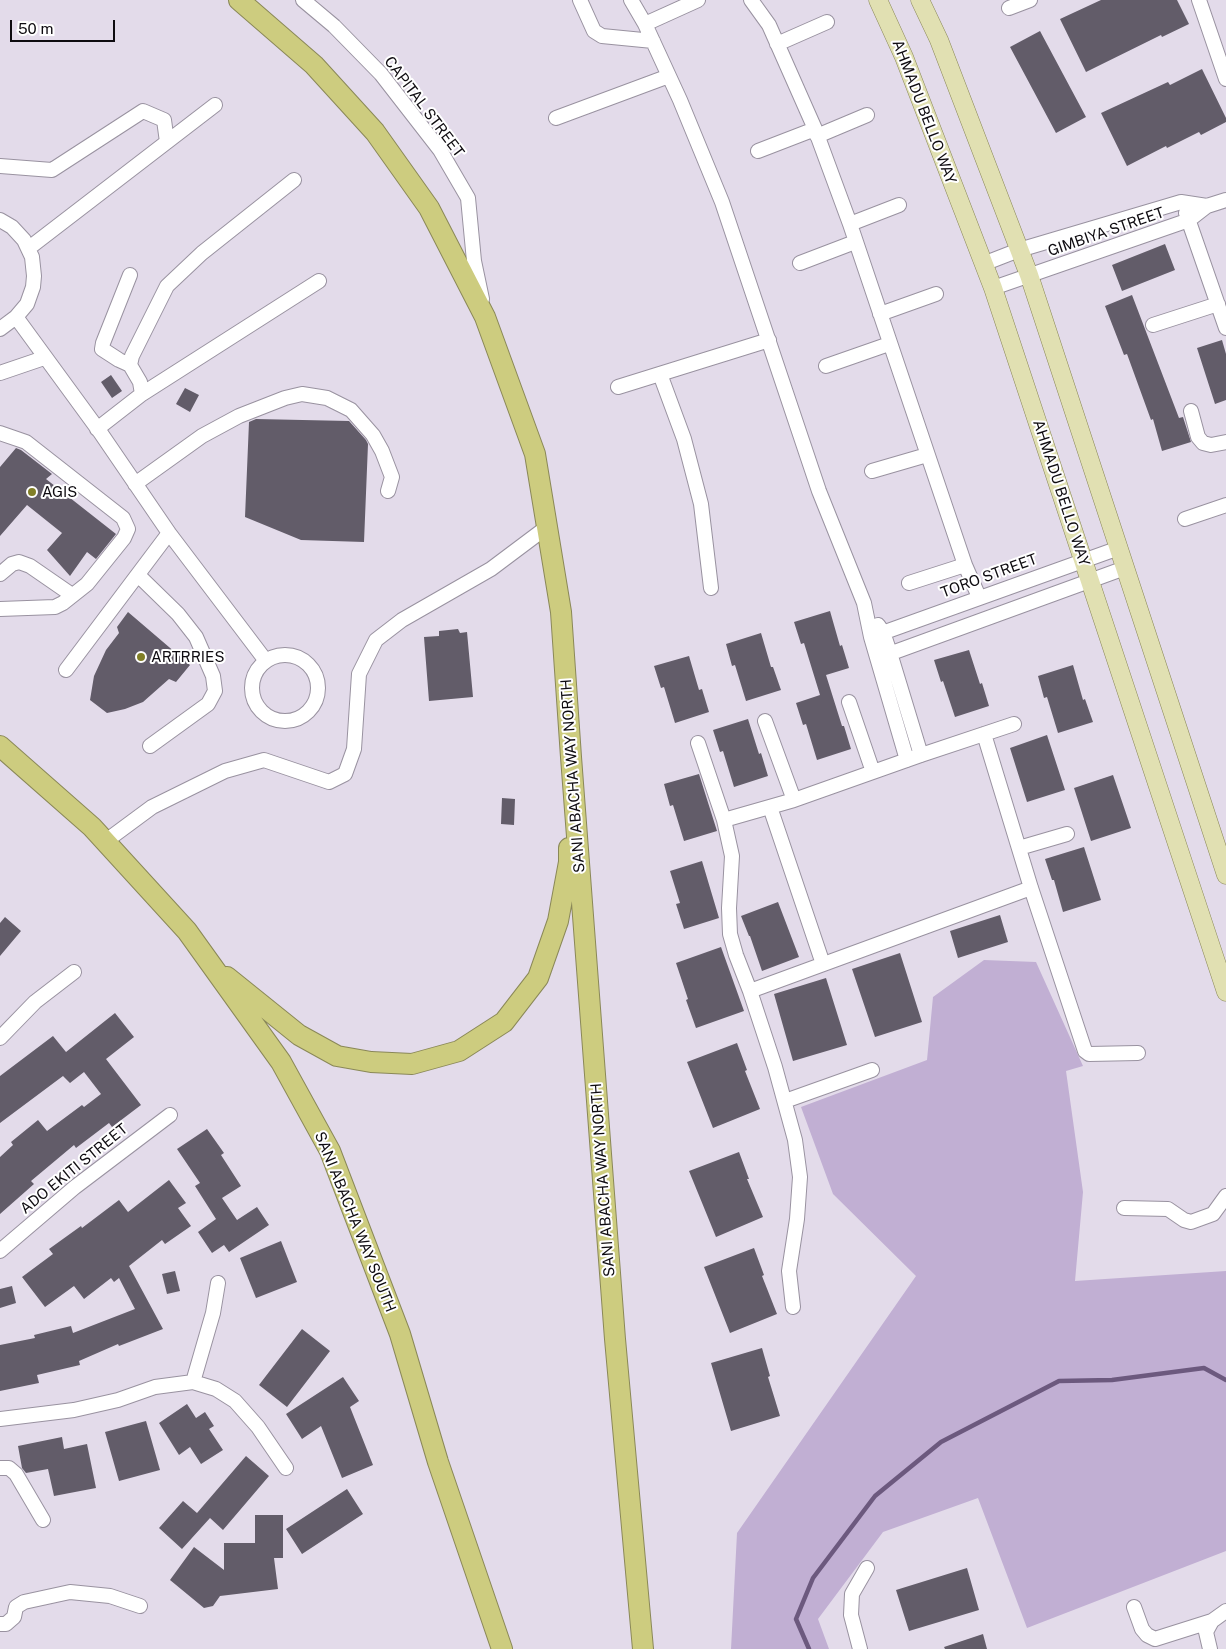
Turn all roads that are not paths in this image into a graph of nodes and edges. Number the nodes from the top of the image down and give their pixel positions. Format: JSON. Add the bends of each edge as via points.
{"nodes":[{"id":1,"x":239,"y":0,"type":"edge"},
{"id":2,"x":303,"y":0,"type":"edge"},
{"id":3,"x":580,"y":0,"type":"edge"},
{"id":4,"x":631,"y":0,"type":"edge"},
{"id":5,"x":698,"y":0,"type":"edge"},
{"id":6,"x":751,"y":0,"type":"edge"},
{"id":7,"x":878,"y":0,"type":"edge"},
{"id":8,"x":920,"y":0,"type":"edge"},
{"id":9,"x":1030,"y":0,"type":"edge"},
{"id":10,"x":1198,"y":0,"type":"edge"},
{"id":11,"x":1009,"y":8,"type":"dead end"},
{"id":12,"x":827,"y":22,"type":"dead end"},
{"id":13,"x":645,"y":24,"type":"junction"},
{"id":14,"x":653,"y":41,"type":"junction"},
{"id":15,"x":777,"y":44,"type":"junction"},
{"id":16,"x":669,"y":76,"type":"junction"},
{"id":17,"x":1226,"y":79,"type":"edge"},
{"id":18,"x":215,"y":105,"type":"dead end"},
{"id":19,"x":866,"y":115,"type":"dead end"},
{"id":20,"x":556,"y":118,"type":"dead end"},
{"id":21,"x":816,"y":133,"type":"junction"},
{"id":22,"x":167,"y":142,"type":"junction"},
{"id":23,"x":758,"y":151,"type":"dead end"},
{"id":24,"x":0,"y":166,"type":"edge"},
{"id":25,"x":294,"y":180,"type":"dead end"},
{"id":26,"x":1226,"y":200,"type":"edge"},
{"id":27,"x":1181,"y":202,"type":"junction"},
{"id":28,"x":900,"y":205,"type":"dead end"},
{"id":29,"x":1206,"y":206,"type":"junction"},
{"id":30,"x":0,"y":220,"type":"edge"},
{"id":31,"x":1189,"y":220,"type":"junction"},
{"id":32,"x":850,"y":224,"type":"junction"},
{"id":33,"x":855,"y":242,"type":"junction"},
{"id":34,"x":28,"y":248,"type":"junction"},
{"id":35,"x":1019,"y":250,"type":"junction"},
{"id":36,"x":800,"y":263,"type":"dead end"},
{"id":37,"x":983,"y":264,"type":"junction"},
{"id":38,"x":130,"y":275,"type":"dead end"},
{"id":39,"x":1029,"y":275,"type":"junction"},
{"id":40,"x":319,"y":281,"type":"dead end"},
{"id":41,"x":993,"y":288,"type":"junction"},
{"id":42,"x":936,"y":294,"type":"dead end"},
{"id":43,"x":1218,"y":304,"type":"junction"},
{"id":44,"x":880,"y":314,"type":"junction"},
{"id":45,"x":485,"y":317,"type":"junction"},
{"id":46,"x":16,"y":318,"type":"junction"},
{"id":47,"x":1152,"y":326,"type":"dead end"},
{"id":48,"x":0,"y":328,"type":"edge"},
{"id":49,"x":1226,"y":328,"type":"edge"},
{"id":50,"x":770,"y":340,"type":"junction"},
{"id":51,"x":889,"y":344,"type":"junction"},
{"id":52,"x":44,"y":358,"type":"junction"},
{"id":53,"x":130,"y":365,"type":"junction"},
{"id":54,"x":826,"y":366,"type":"dead end"},
{"id":55,"x":0,"y":373,"type":"edge"},
{"id":56,"x":660,"y":374,"type":"junction"},
{"id":57,"x":618,"y":387,"type":"dead end"},
{"id":58,"x":142,"y":394,"type":"junction"},
{"id":59,"x":1191,"y":411,"type":"dead end"},
{"id":60,"x":97,"y":429,"type":"junction"},
{"id":61,"x":0,"y":433,"type":"edge"},
{"id":62,"x":1226,"y":442,"type":"edge"},
{"id":63,"x":927,"y":455,"type":"junction"},
{"id":64,"x":872,"y":471,"type":"dead end"},
{"id":65,"x":135,"y":484,"type":"junction"},
{"id":66,"x":388,"y":491,"type":"dead end"},
{"id":67,"x":1226,"y":505,"type":"edge"},
{"id":68,"x":1185,"y":519,"type":"dead end"},
{"id":69,"x":547,"y":527,"type":"junction"},
{"id":70,"x":170,"y":534,"type":"junction"},
{"id":71,"x":1119,"y":548,"type":"junction"},
{"id":72,"x":1084,"y":560,"type":"junction"},
{"id":73,"x":965,"y":565,"type":"junction"},
{"id":74,"x":1125,"y":568,"type":"junction"},
{"id":75,"x":0,"y":574,"type":"edge"},
{"id":76,"x":138,"y":576,"type":"junction"},
{"id":77,"x":1090,"y":580,"type":"junction"},
{"id":78,"x":909,"y":583,"type":"dead end"},
{"id":79,"x":711,"y":588,"type":"dead end"},
{"id":80,"x":72,"y":595,"type":"junction"},
{"id":81,"x":979,"y":597,"type":"junction"},
{"id":82,"x":0,"y":610,"type":"edge"},
{"id":83,"x":877,"y":634,"type":"junction"},
{"id":84,"x":884,"y":656,"type":"junction"},
{"id":85,"x":266,"y":661,"type":"junction"},
{"id":86,"x":66,"y":670,"type":"dead end"},
{"id":87,"x":849,"y":702,"type":"dead end"},
{"id":88,"x":765,"y":721,"type":"dead end"},
{"id":89,"x":1014,"y":724,"type":"dead end"},
{"id":90,"x":984,"y":734,"type":"junction"},
{"id":91,"x":698,"y":744,"type":"dead end"},
{"id":92,"x":0,"y":746,"type":"edge"},
{"id":93,"x":150,"y":746,"type":"dead end"},
{"id":94,"x":922,"y":755,"type":"junction"},
{"id":95,"x":571,"y":757,"type":"junction"},
{"id":96,"x":907,"y":760,"type":"junction"},
{"id":97,"x":873,"y":772,"type":"junction"},
{"id":98,"x":794,"y":800,"type":"junction"},
{"id":99,"x":770,"y":808,"type":"junction"},
{"id":100,"x":724,"y":820,"type":"junction"},
{"id":101,"x":1067,"y":834,"type":"dead end"},
{"id":102,"x":106,"y":841,"type":"junction"},
{"id":103,"x":1019,"y":848,"type":"junction"},
{"id":104,"x":1226,"y":875,"type":"edge"},
{"id":105,"x":1031,"y":888,"type":"junction"},
{"id":106,"x":210,"y":963,"type":"junction"},
{"id":107,"x":823,"y":964,"type":"junction"},
{"id":108,"x":74,"y":972,"type":"dead end"},
{"id":109,"x":750,"y":991,"type":"junction"},
{"id":110,"x":1226,"y":992,"type":"edge"},
{"id":111,"x":0,"y":1038,"type":"edge"},
{"id":112,"x":1138,"y":1053,"type":"dead end"},
{"id":113,"x":872,"y":1070,"type":"dead end"},
{"id":114,"x":785,"y":1101,"type":"junction"},
{"id":115,"x":170,"y":1115,"type":"dead end"},
{"id":116,"x":1226,"y":1196,"type":"edge"},
{"id":117,"x":1124,"y":1208,"type":"dead end"},
{"id":118,"x":0,"y":1251,"type":"edge"},
{"id":119,"x":218,"y":1284,"type":"dead end"},
{"id":120,"x":793,"y":1307,"type":"dead end"},
{"id":121,"x":193,"y":1382,"type":"junction"},
{"id":122,"x":0,"y":1419,"type":"edge"},
{"id":123,"x":0,"y":1468,"type":"edge"},
{"id":124,"x":286,"y":1468,"type":"dead end"},
{"id":125,"x":43,"y":1520,"type":"dead end"},
{"id":126,"x":867,"y":1568,"type":"dead end"},
{"id":127,"x":140,"y":1606,"type":"dead end"},
{"id":128,"x":1134,"y":1607,"type":"dead end"},
{"id":129,"x":1226,"y":1611,"type":"edge"},
{"id":130,"x":1212,"y":1621,"type":"junction"},
{"id":131,"x":0,"y":1624,"type":"edge"},
{"id":132,"x":502,"y":1649,"type":"edge"},
{"id":133,"x":643,"y":1649,"type":"edge"},
{"id":134,"x":860,"y":1649,"type":"edge"},
{"id":135,"x":1210,"y":1649,"type":"edge"}],
"edges":[{"from":1,"to":45,"type":"highway","name":"SANI ABACHA WAY NORTH","via":[[314,65],[375,132],[429,208]]},
{"from":2,"to":45,"type":"street","name":"CAPITAL STREET","via":[[381,74],[440,150],[468,198],[474,261]]},
{"from":3,"to":14,"type":"street","via":[[594,31],[602,36]]},
{"from":4,"to":13,"type":"street"},
{"from":5,"to":13,"type":"street"},
{"from":6,"to":15,"type":"street","via":[[769,24]]},
{"from":7,"to":37,"type":"main road","name":"AHMADU BELLO WAY","via":[[904,57]]},
{"from":8,"to":35,"type":"main road","via":[[939,40]]},
{"from":9,"to":11,"type":"street"},
{"from":10,"to":17,"type":"street"},
{"from":12,"to":15,"type":"street"},
{"from":13,"to":14,"type":"street"},
{"from":14,"to":16,"type":"street"},
{"from":15,"to":21,"type":"street"},
{"from":16,"to":20,"type":"street"},
{"from":16,"to":50,"type":"street","via":[[722,202]]},
{"from":18,"to":22,"type":"street"},
{"from":19,"to":21,"type":"street"},
{"from":21,"to":23,"type":"street"},
{"from":21,"to":32,"type":"street"},
{"from":22,"to":24,"type":"street","via":[[164,120],[144,111],[52,170]]},
{"from":22,"to":34,"type":"street"},
{"from":25,"to":53,"type":"street","via":[[202,253],[167,286]]},
{"from":26,"to":29,"type":"street","name":"GIMBIYA STREET"},
{"from":27,"to":29,"type":"street"},
{"from":27,"to":31,"type":"street"},
{"from":27,"to":35,"type":"street"},
{"from":28,"to":32,"type":"street"},
{"from":29,"to":31,"type":"street","name":"GIMBIYA STREET"},
{"from":30,"to":34,"type":"street","via":[[12,227]]},
{"from":31,"to":39,"type":"street","name":"GIMBIYA STREET"},
{"from":31,"to":43,"type":"street"},
{"from":32,"to":33,"type":"street"},
{"from":33,"to":36,"type":"street"},
{"from":33,"to":44,"type":"street"},
{"from":34,"to":46,"type":"street","via":[[34,266],[33,287],[27,304]]},
{"from":35,"to":37,"type":"street"},
{"from":35,"to":39,"type":"main road"},
{"from":37,"to":41,"type":"main road","name":"AHMADU BELLO WAY"},
{"from":38,"to":53,"type":"street","via":[[102,350]]},
{"from":39,"to":41,"type":"street","name":"GIMBIYA STREET"},
{"from":39,"to":71,"type":"main road"},
{"from":40,"to":58,"type":"street"},
{"from":41,"to":72,"type":"main road","name":"AHMADU BELLO WAY"},
{"from":42,"to":44,"type":"street"},
{"from":43,"to":47,"type":"street"},
{"from":43,"to":49,"type":"street"},
{"from":44,"to":51,"type":"street"},
{"from":45,"to":69,"type":"highway","name":"SANI ABACHA WAY NORTH","via":[[535,454]]},
{"from":46,"to":48,"type":"street"},
{"from":46,"to":52,"type":"street"},
{"from":50,"to":56,"type":"street"},
{"from":50,"to":83,"type":"street","via":[[819,491]]},
{"from":51,"to":54,"type":"street"},
{"from":51,"to":63,"type":"street"},
{"from":52,"to":55,"type":"street"},
{"from":52,"to":60,"type":"street"},
{"from":53,"to":58,"type":"street","via":[[140,382]]},
{"from":56,"to":57,"type":"street"},
{"from":56,"to":79,"type":"street","via":[[684,439],[701,504]]},
{"from":58,"to":60,"type":"street"},
{"from":59,"to":62,"type":"street","via":[[1198,437],[1204,443]]},
{"from":60,"to":65,"type":"street"},
{"from":61,"to":80,"type":"street","via":[[26,442],[127,523],[124,538],[87,584]]},
{"from":63,"to":64,"type":"street"},
{"from":63,"to":73,"type":"street"},
{"from":65,"to":66,"type":"street","via":[[202,436],[239,416],[302,394],[326,398],[351,410],[374,434],[392,477]]},
{"from":65,"to":70,"type":"street"},
{"from":67,"to":68,"type":"street"},
{"from":69,"to":95,"type":"highway","name":"SANI ABACHA WAY NORTH","via":[[561,612]]},
{"from":69,"to":102,"type":"street","via":[[491,569],[402,620],[376,640],[360,674],[354,749],[345,774],[329,782],[264,760],[226,771],[152,807]]},
{"from":70,"to":76,"type":"street"},
{"from":70,"to":85,"type":"street"},
{"from":71,"to":72,"type":"street","name":"TORO STREET"},
{"from":71,"to":74,"type":"main road"},
{"from":72,"to":77,"type":"main road","name":"AHMADU BELLO WAY"},
{"from":72,"to":81,"type":"street","name":"TORO STREET"},
{"from":73,"to":78,"type":"street"},
{"from":73,"to":81,"type":"street"},
{"from":74,"to":77,"type":"street"},
{"from":74,"to":104,"type":"main road"},
{"from":75,"to":80,"type":"street","via":[[19,562]]},
{"from":76,"to":86,"type":"street"},
{"from":76,"to":93,"type":"street","via":[[178,614],[196,637],[213,676],[215,691],[208,704]]},
{"from":77,"to":84,"type":"street"},
{"from":77,"to":110,"type":"main road","name":"AHMADU BELLO WAY"},
{"from":80,"to":82,"type":"street","via":[[55,607]]},
{"from":81,"to":83,"type":"street","name":"TORO STREET"},
{"from":83,"to":84,"type":"street"},
{"from":84,"to":94,"type":"street"},
{"from":84,"to":96,"type":"street"},
{"from":85,"to":85,"type":"street","via":[[256,673],[252,688],[258,707],[274,719],[284,721],[305,715],[318,696],[315,673],[308,664],[294,656],[276,656]]},
{"from":87,"to":97,"type":"street"},
{"from":88,"to":98,"type":"street"},
{"from":89,"to":90,"type":"street"},
{"from":90,"to":94,"type":"street"},
{"from":90,"to":103,"type":"street"},
{"from":91,"to":100,"type":"street"},
{"from":92,"to":102,"type":"highway","name":"SANI ABACHA WAY SOUTH"},
{"from":94,"to":96,"type":"street"},
{"from":95,"to":106,"type":"highway","via":[[568,862],[558,921],[538,978],[504,1022],[460,1051],[412,1064],[337,1056],[299,1035]]},
{"from":95,"to":133,"type":"highway","name":"SANI ABACHA WAY NORTH","via":[[615,1339]]},
{"from":96,"to":97,"type":"street"},
{"from":97,"to":98,"type":"street"},
{"from":98,"to":99,"type":"street"},
{"from":99,"to":100,"type":"street"},
{"from":99,"to":107,"type":"street"},
{"from":100,"to":109,"type":"street","via":[[732,856],[728,908],[730,934]]},
{"from":101,"to":103,"type":"street"},
{"from":102,"to":106,"type":"highway","name":"SANI ABACHA WAY SOUTH","via":[[187,931]]},
{"from":103,"to":105,"type":"street"},
{"from":105,"to":107,"type":"street"},
{"from":105,"to":112,"type":"street","via":[[1085,1050],[1089,1054]]},
{"from":106,"to":132,"type":"highway","name":"SANI ABACHA WAY SOUTH","via":[[281,1062],[330,1151],[400,1334],[438,1462]]},
{"from":107,"to":109,"type":"street"},
{"from":108,"to":111,"type":"street","via":[[35,1002]]},
{"from":109,"to":114,"type":"street"},
{"from":113,"to":114,"type":"street"},
{"from":114,"to":120,"type":"street","via":[[800,1177],[789,1271]]},
{"from":115,"to":118,"type":"street","name":"ADO EKITI STREET","via":[[75,1186]]},
{"from":116,"to":117,"type":"street","via":[[1213,1214],[1191,1222],[1168,1209]]},
{"from":119,"to":121,"type":"street"},
{"from":121,"to":122,"type":"street","via":[[155,1388],[74,1410]]},
{"from":121,"to":124,"type":"street","via":[[216,1389],[235,1401],[258,1427]]},
{"from":123,"to":125,"type":"street","via":[[9,1468],[16,1474]]},
{"from":126,"to":134,"type":"street","via":[[852,1594],[851,1615]]},
{"from":127,"to":131,"type":"street","via":[[110,1596],[70,1592],[24,1602],[16,1607],[14,1617],[6,1624]]},
{"from":128,"to":130,"type":"street","via":[[1142,1628],[1155,1639]]},
{"from":129,"to":130,"type":"street"},
{"from":130,"to":135,"type":"street","via":[[1206,1632]]}]}
